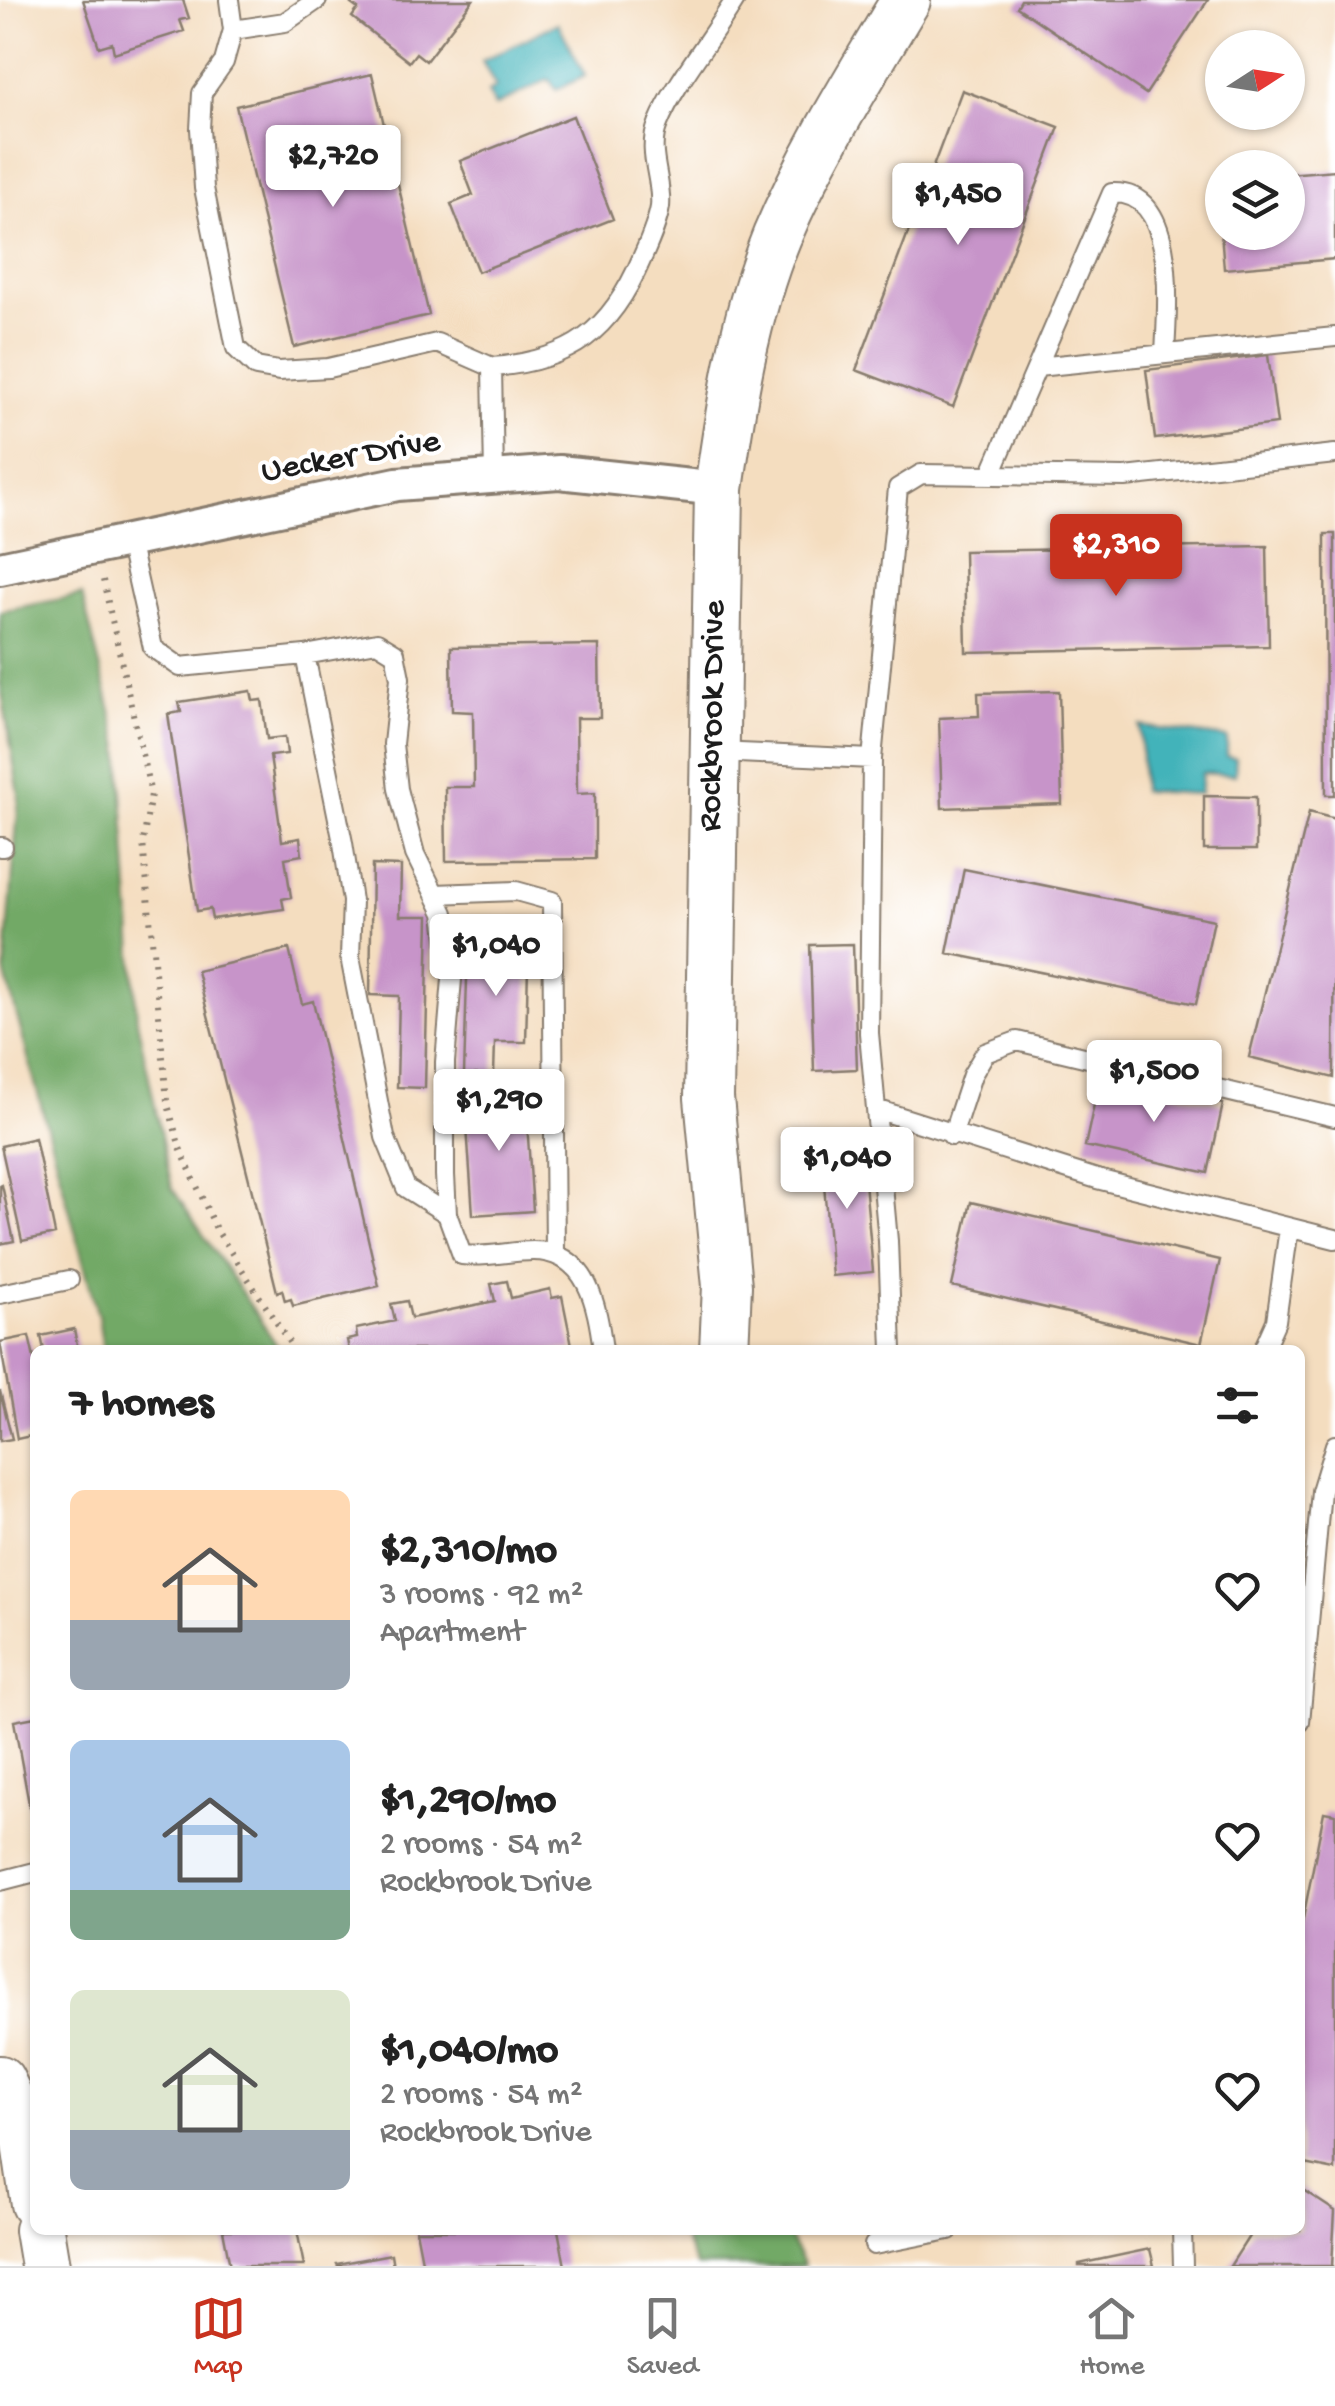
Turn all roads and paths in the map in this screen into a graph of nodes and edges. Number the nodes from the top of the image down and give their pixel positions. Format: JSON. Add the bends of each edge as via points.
{"nodes":[{"id":1,"x":229,"y":0,"type":"edge"},
{"id":2,"x":317,"y":0,"type":"edge"},
{"id":3,"x":735,"y":0,"type":"edge"},
{"id":4,"x":906,"y":0,"type":"edge"},
{"id":5,"x":234,"y":30,"type":"junction"},
{"id":6,"x":1335,"y":336,"type":"edge"},
{"id":7,"x":1165,"y":354,"type":"junction"},
{"id":8,"x":1037,"y":367,"type":"junction"},
{"id":9,"x":492,"y":368,"type":"junction"},
{"id":10,"x":1335,"y":454,"type":"edge"},
{"id":11,"x":990,"y":474,"type":"junction"},
{"id":12,"x":494,"y":477,"type":"junction"},
{"id":13,"x":720,"y":490,"type":"junction"},
{"id":14,"x":128,"y":541,"type":"junction"},
{"id":15,"x":94,"y":548,"type":"junction"},
{"id":16,"x":0,"y":568,"type":"edge"},
{"id":17,"x":305,"y":656,"type":"junction"},
{"id":18,"x":712,"y":752,"type":"junction"},
{"id":19,"x":872,"y":760,"type":"junction"},
{"id":20,"x":435,"y":894,"type":"junction"},
{"id":21,"x":876,"y":1109,"type":"junction"},
{"id":22,"x":1335,"y":1117,"type":"edge"},
{"id":23,"x":952,"y":1136,"type":"junction"},
{"id":24,"x":447,"y":1214,"type":"junction"},
{"id":25,"x":1289,"y":1228,"type":"junction"},
{"id":26,"x":1335,"y":1240,"type":"edge"},
{"id":27,"x":555,"y":1252,"type":"junction"},
{"id":28,"x":70,"y":1280,"type":"dead end"},
{"id":29,"x":0,"y":1294,"type":"edge"},
{"id":30,"x":291,"y":1345,"type":"edge"},
{"id":31,"x":602,"y":1345,"type":"edge"},
{"id":32,"x":724,"y":1345,"type":"edge"},
{"id":33,"x":892,"y":1345,"type":"edge"},
{"id":34,"x":1266,"y":1345,"type":"edge"},
{"id":35,"x":1335,"y":1445,"type":"edge"},
{"id":36,"x":1305,"y":1635,"type":"edge"},
{"id":37,"x":30,"y":1873,"type":"edge"},
{"id":38,"x":0,"y":1881,"type":"edge"},
{"id":39,"x":0,"y":2080,"type":"edge"},
{"id":40,"x":20,"y":2130,"type":"edge"},
{"id":41,"x":30,"y":2179,"type":"edge"},
{"id":42,"x":40,"y":2235,"type":"edge"},
{"id":43,"x":923,"y":2235,"type":"edge"},
{"id":44,"x":1182,"y":2235,"type":"edge"},
{"id":45,"x":874,"y":2245,"type":"dead end"},
{"id":46,"x":45,"y":2266,"type":"edge"},
{"id":47,"x":1184,"y":2266,"type":"edge"}],
"edges":[{"from":1,"to":5,"type":"lane"},
{"from":2,"to":5,"type":"lane","via":[[286,22]]},
{"from":3,"to":9,"type":"lane","via":[[657,125],[652,164],[660,205],[618,309],[571,348],[532,364]]},
{"from":4,"to":13,"type":"street","name":"Rockbrook Drive","via":[[776,239],[740,355]]},
{"from":5,"to":9,"type":"lane","via":[[224,62],[202,93],[200,129],[204,188],[236,348],[256,368],[279,371],[328,368],[438,343]]},
{"from":6,"to":7,"type":"lane"},
{"from":7,"to":8,"type":"lane"},
{"from":7,"to":8,"type":"lane","via":[[1164,257],[1156,220],[1130,192],[1112,192]]},
{"from":8,"to":11,"type":"lane"},
{"from":9,"to":12,"type":"lane"},
{"from":10,"to":11,"type":"lane","via":[[1125,477]]},
{"from":11,"to":19,"type":"lane","via":[[921,474],[898,488]]},
{"from":12,"to":13,"type":"street","name":"Uecker Drive","via":[[559,472]]},
{"from":12,"to":14,"type":"street","name":"Uecker Drive","via":[[397,484]]},
{"from":13,"to":18,"type":"street","name":"Rockbrook Drive"},
{"from":14,"to":15,"type":"street","name":"Uecker Drive"},
{"from":14,"to":17,"type":"lane","via":[[153,648],[180,666]]},
{"from":15,"to":16,"type":"street","name":"Uecker Drive"},
{"from":15,"to":30,"type":"path","via":[[150,794],[143,842],[166,1101],[216,1229]]},
{"from":17,"to":20,"type":"lane","via":[[377,642],[395,653],[398,789]]},
{"from":17,"to":24,"type":"lane","via":[[343,843],[352,901],[350,956],[385,1137],[406,1188]]},
{"from":18,"to":19,"type":"lane"},
{"from":18,"to":32,"type":"street","name":"Rockbrook Drive","via":[[709,1098],[723,1224]]},
{"from":19,"to":21,"type":"lane","via":[[869,1033]]},
{"from":20,"to":24,"type":"lane","via":[[444,913],[452,979],[445,1062]]},
{"from":20,"to":27,"type":"lane","via":[[516,892],[552,901]]},
{"from":21,"to":23,"type":"lane"},
{"from":21,"to":33,"type":"lane"},
{"from":22,"to":23,"type":"lane","via":[[1017,1042],[985,1054]]},
{"from":23,"to":25,"type":"lane"},
{"from":24,"to":27,"type":"lane","via":[[462,1255]]},
{"from":25,"to":26,"type":"lane"},
{"from":25,"to":34,"type":"lane","via":[[1276,1321]]},
{"from":27,"to":31,"type":"lane","via":[[582,1269]]},
{"from":28,"to":29,"type":"lane"},
{"from":35,"to":36,"type":"lane","via":[[1320,1491]]},
{"from":37,"to":38,"type":"lane"},
{"from":39,"to":40,"type":"street"},
{"from":40,"to":41,"type":"street"},
{"from":42,"to":46,"type":"street"},
{"from":43,"to":45,"type":"lane"},
{"from":44,"to":47,"type":"lane"}]}
